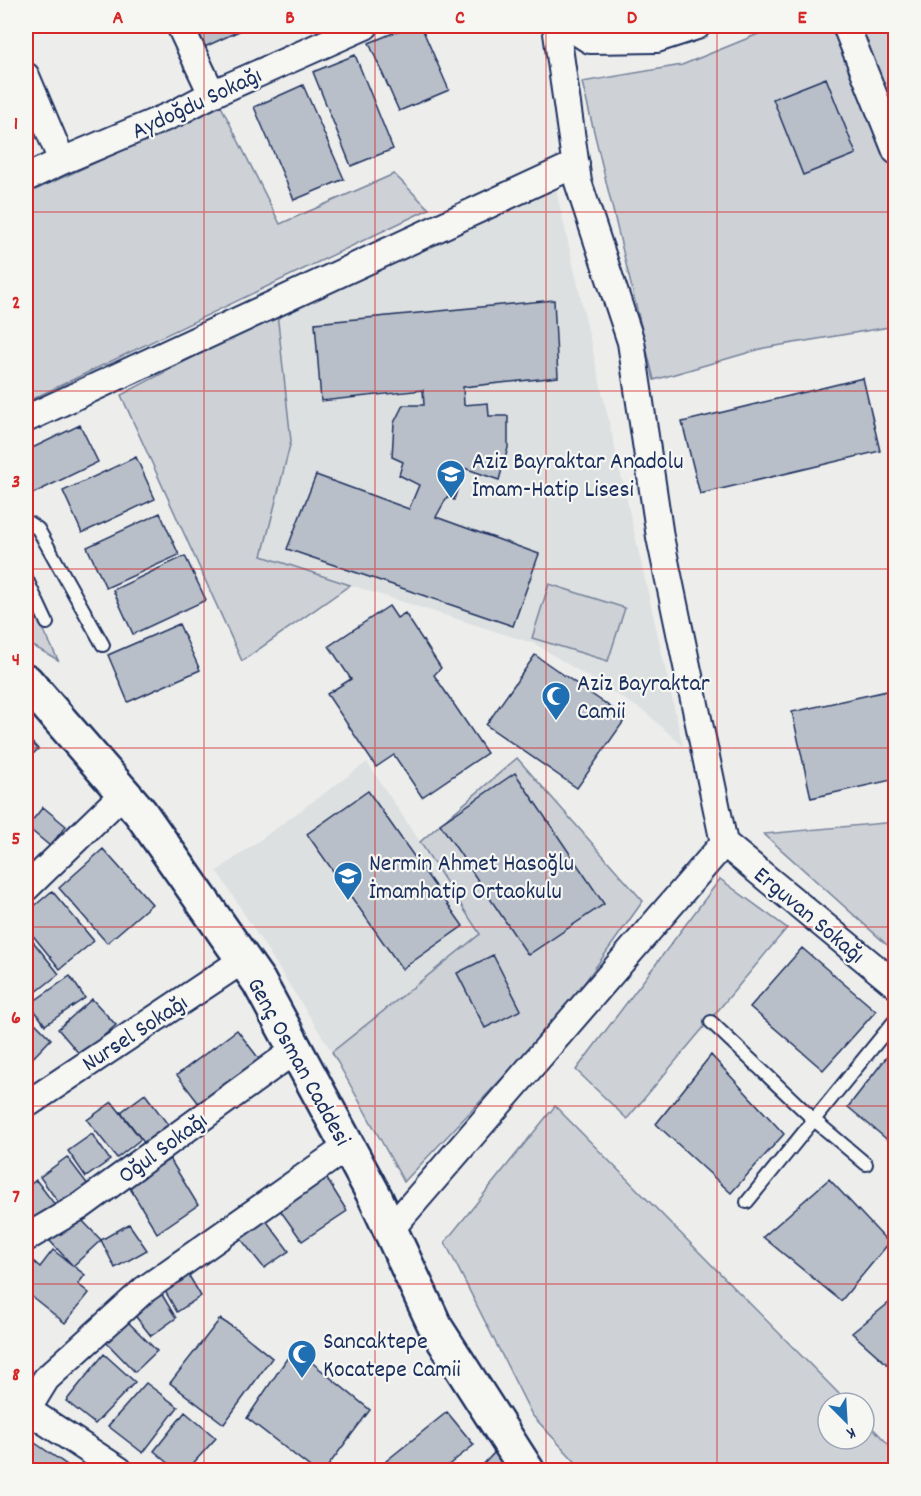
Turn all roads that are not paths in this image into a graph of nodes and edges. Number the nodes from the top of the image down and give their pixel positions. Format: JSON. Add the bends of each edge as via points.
{"nodes":[{"id":1,"x":180,"y":26,"type":"edge"},
{"id":2,"x":365,"y":26,"type":"edge"},
{"id":3,"x":556,"y":26,"type":"edge"},
{"id":4,"x":568,"y":26,"type":"edge"},
{"id":5,"x":697,"y":26,"type":"edge"},
{"id":6,"x":846,"y":26,"type":"edge"},
{"id":7,"x":337,"y":31,"type":"edge"},
{"id":8,"x":26,"y":76,"type":"edge"},
{"id":9,"x":212,"y":94,"type":"junction"},
{"id":10,"x":896,"y":151,"type":"edge"},
{"id":11,"x":62,"y":161,"type":"junction"},
{"id":12,"x":576,"y":164,"type":"junction"},
{"id":13,"x":26,"y":178,"type":"edge"},
{"id":14,"x":26,"y":419,"type":"edge"},
{"id":15,"x":26,"y":521,"type":"edge"},
{"id":16,"x":26,"y":578,"type":"edge"},
{"id":17,"x":47,"y":623,"type":"dead end"},
{"id":18,"x":103,"y":645,"type":"dead end"},
{"id":19,"x":26,"y":681,"type":"edge"},
{"id":20,"x":124,"y":794,"type":"junction"},
{"id":21,"x":724,"y":843,"type":"junction"},
{"id":22,"x":26,"y":888,"type":"edge"},
{"id":23,"x":243,"y":960,"type":"junction"},
{"id":24,"x":896,"y":986,"type":"edge"},
{"id":25,"x":896,"y":1019,"type":"edge"},
{"id":26,"x":711,"y":1022,"type":"dead end"},
{"id":27,"x":295,"y":1050,"type":"junction"},
{"id":28,"x":26,"y":1105,"type":"edge"},
{"id":29,"x":813,"y":1119,"type":"junction"},
{"id":30,"x":347,"y":1147,"type":"junction"},
{"id":31,"x":866,"y":1164,"type":"dead end"},
{"id":32,"x":747,"y":1202,"type":"dead end"},
{"id":33,"x":390,"y":1230,"type":"junction"},
{"id":34,"x":26,"y":1238,"type":"edge"},
{"id":35,"x":26,"y":1410,"type":"edge"},
{"id":36,"x":119,"y":1470,"type":"edge"},
{"id":37,"x":527,"y":1470,"type":"edge"}],
"edges":[{"from":1,"to":9,"type":"street"},
{"from":2,"to":7,"type":"street","name":"Aydoğdu Sokağı"},
{"from":3,"to":12,"type":"street"},
{"from":4,"to":5,"type":"street","via":[[590,39],[657,39]]},
{"from":6,"to":10,"type":"street"},
{"from":7,"to":9,"type":"street","name":"Aydoğdu Sokağı"},
{"from":8,"to":11,"type":"street"},
{"from":9,"to":11,"type":"street","name":"Aydoğdu Sokağı"},
{"from":11,"to":13,"type":"street","name":"Aydoğdu Sokağı"},
{"from":12,"to":14,"type":"street"},
{"from":12,"to":21,"type":"street","via":[[578,182],[631,342],[660,537]]},
{"from":15,"to":18,"type":"lane","via":[[38,529]]},
{"from":16,"to":17,"type":"lane"},
{"from":19,"to":20,"type":"street","name":"Genç Osman Caddesi"},
{"from":20,"to":22,"type":"street"},
{"from":20,"to":23,"type":"street","name":"Genç Osman Caddesi"},
{"from":21,"to":24,"type":"street","name":"Erguvan Sokağı"},
{"from":21,"to":33,"type":"street"},
{"from":23,"to":27,"type":"street","name":"Genç Osman Caddesi"},
{"from":23,"to":28,"type":"street","name":"Nursel Sokağı"},
{"from":25,"to":29,"type":"lane"},
{"from":26,"to":29,"type":"lane"},
{"from":27,"to":30,"type":"street","name":"Genç Osman Caddesi"},
{"from":27,"to":34,"type":"street","name":"Oğul Sokağı","via":[[82,1205]]},
{"from":29,"to":31,"type":"lane"},
{"from":29,"to":32,"type":"lane"},
{"from":30,"to":33,"type":"street","name":"Genç Osman Caddesi"},
{"from":30,"to":35,"type":"street","via":[[144,1290],[46,1379]]},
{"from":33,"to":37,"type":"street","name":"Genç Osman Caddesi","via":[[436,1328]]},
{"from":35,"to":36,"type":"street"}]}
